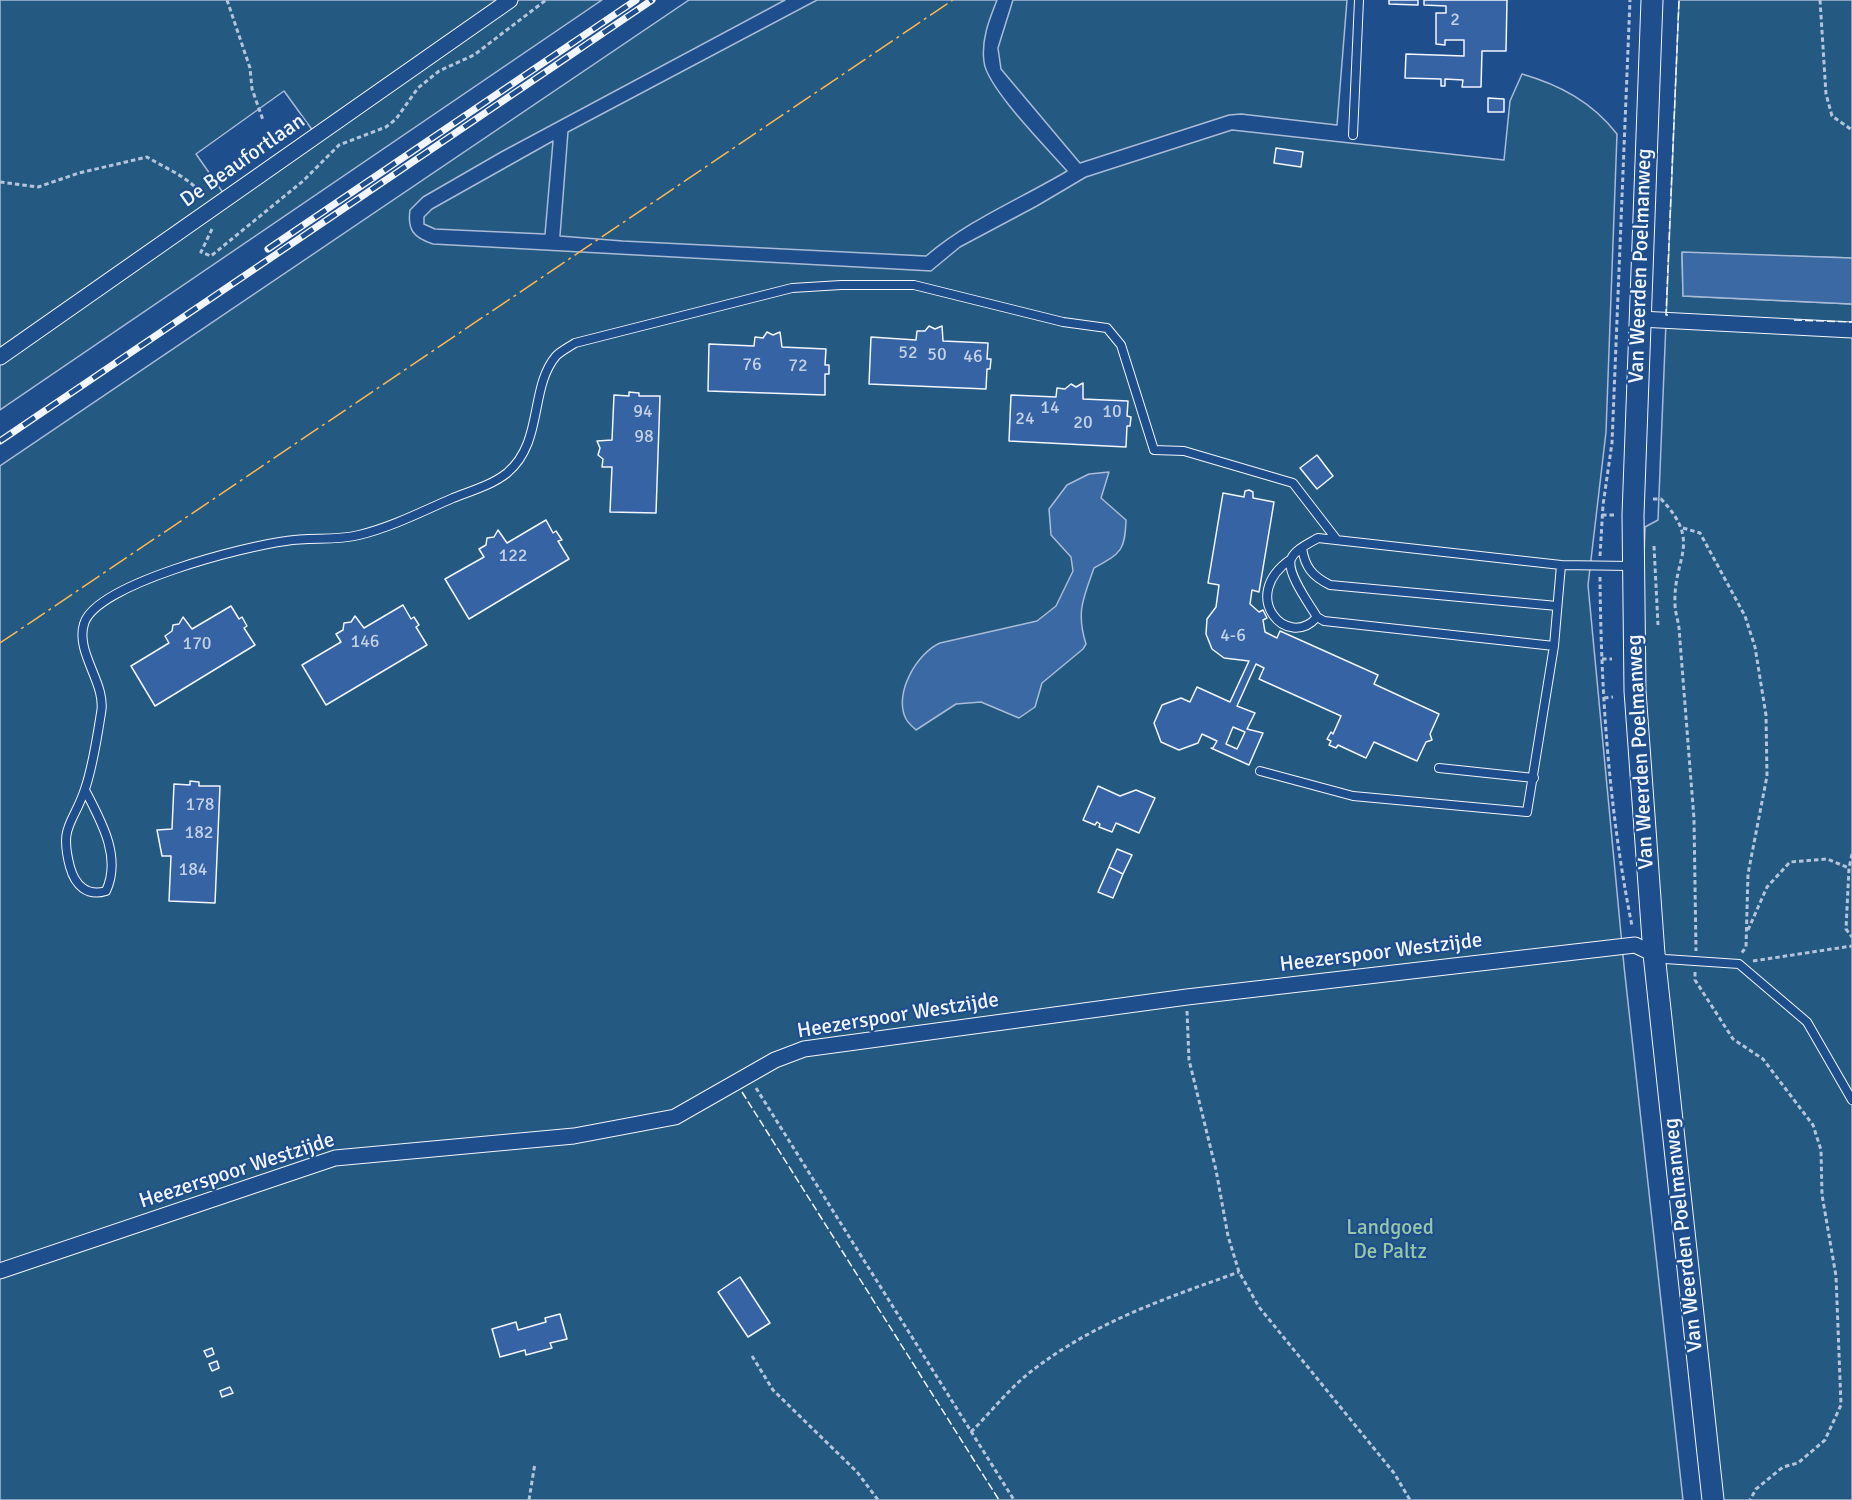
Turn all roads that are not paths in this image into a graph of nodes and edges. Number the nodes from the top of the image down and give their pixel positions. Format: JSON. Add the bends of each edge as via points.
{"nodes":[{"id":1,"x":510,"y":0,"type":"edge"},
{"id":2,"x":1359,"y":0,"type":"edge"},
{"id":3,"x":1652,"y":0,"type":"edge"},
{"id":4,"x":1353,"y":135,"type":"dead end"},
{"id":5,"x":1640,"y":319,"type":"junction"},
{"id":6,"x":1852,"y":330,"type":"edge"},
{"id":7,"x":0,"y":357,"type":"edge"},
{"id":8,"x":1337,"y":540,"type":"junction"},
{"id":9,"x":1302,"y":548,"type":"junction"},
{"id":10,"x":1292,"y":559,"type":"junction"},
{"id":11,"x":1561,"y":565,"type":"junction"},
{"id":12,"x":1634,"y":566,"type":"junction"},
{"id":13,"x":1557,"y":606,"type":"junction"},
{"id":14,"x":1317,"y":617,"type":"junction"},
{"id":15,"x":1554,"y":646,"type":"junction"},
{"id":16,"x":1439,"y":768,"type":"dead end"},
{"id":17,"x":1260,"y":771,"type":"dead end"},
{"id":18,"x":1534,"y":778,"type":"junction"},
{"id":19,"x":85,"y":790,"type":"junction"},
{"id":20,"x":1645,"y":950,"type":"junction"},
{"id":21,"x":1852,"y":1100,"type":"edge"},
{"id":22,"x":0,"y":1271,"type":"edge"},
{"id":23,"x":1713,"y":1500,"type":"edge"}],
"edges":[{"from":1,"to":7,"type":"street","name":"De Beaufortlaan"},
{"from":2,"to":4,"type":"lane"},
{"from":3,"to":5,"type":"main road","name":"Van Weerden Poelmanweg"},
{"from":5,"to":6,"type":"street"},
{"from":5,"to":12,"type":"main road","name":"Van Weerden Poelmanweg"},
{"from":8,"to":9,"type":"lane","via":[[1318,538]]},
{"from":8,"to":11,"type":"lane"},
{"from":8,"to":19,"type":"lane","via":[[1293,483],[1184,451],[1154,450],[1121,345],[1107,328],[1063,322],[914,285],[792,288],[575,343],[557,356],[547,372],[523,453],[507,473],[483,486],[357,536],[289,540],[198,560],[95,606],[84,624],[84,644],[102,709]]},
{"from":9,"to":10,"type":"lane"},
{"from":9,"to":13,"type":"lane","via":[[1305,566],[1330,585]]},
{"from":10,"to":14,"type":"lane","via":[[1294,577]]},
{"from":10,"to":14,"type":"lane","via":[[1276,572],[1269,585],[1265,596],[1268,606],[1289,627],[1310,625]]},
{"from":11,"to":12,"type":"lane"},
{"from":11,"to":13,"type":"lane"},
{"from":12,"to":20,"type":"main road","name":"Van Weerden Poelmanweg"},
{"from":13,"to":15,"type":"lane"},
{"from":14,"to":15,"type":"lane","via":[[1324,621]]},
{"from":15,"to":18,"type":"lane"},
{"from":16,"to":18,"type":"lane"},
{"from":17,"to":18,"type":"lane","via":[[1353,796],[1527,812]]},
{"from":19,"to":19,"type":"lane","via":[[66,828],[65,848],[73,877],[82,889],[96,894],[106,891],[113,876],[112,857]]},
{"from":20,"to":21,"type":"lane","via":[[1665,959],[1739,964],[1808,1022]]},
{"from":20,"to":22,"type":"street","name":"Heezerspoor Westzijde","via":[[1187,997],[804,1049],[775,1060],[675,1117],[574,1136],[334,1158]]},
{"from":20,"to":23,"type":"main road","name":"Van Weerden Poelmanweg"}]}
